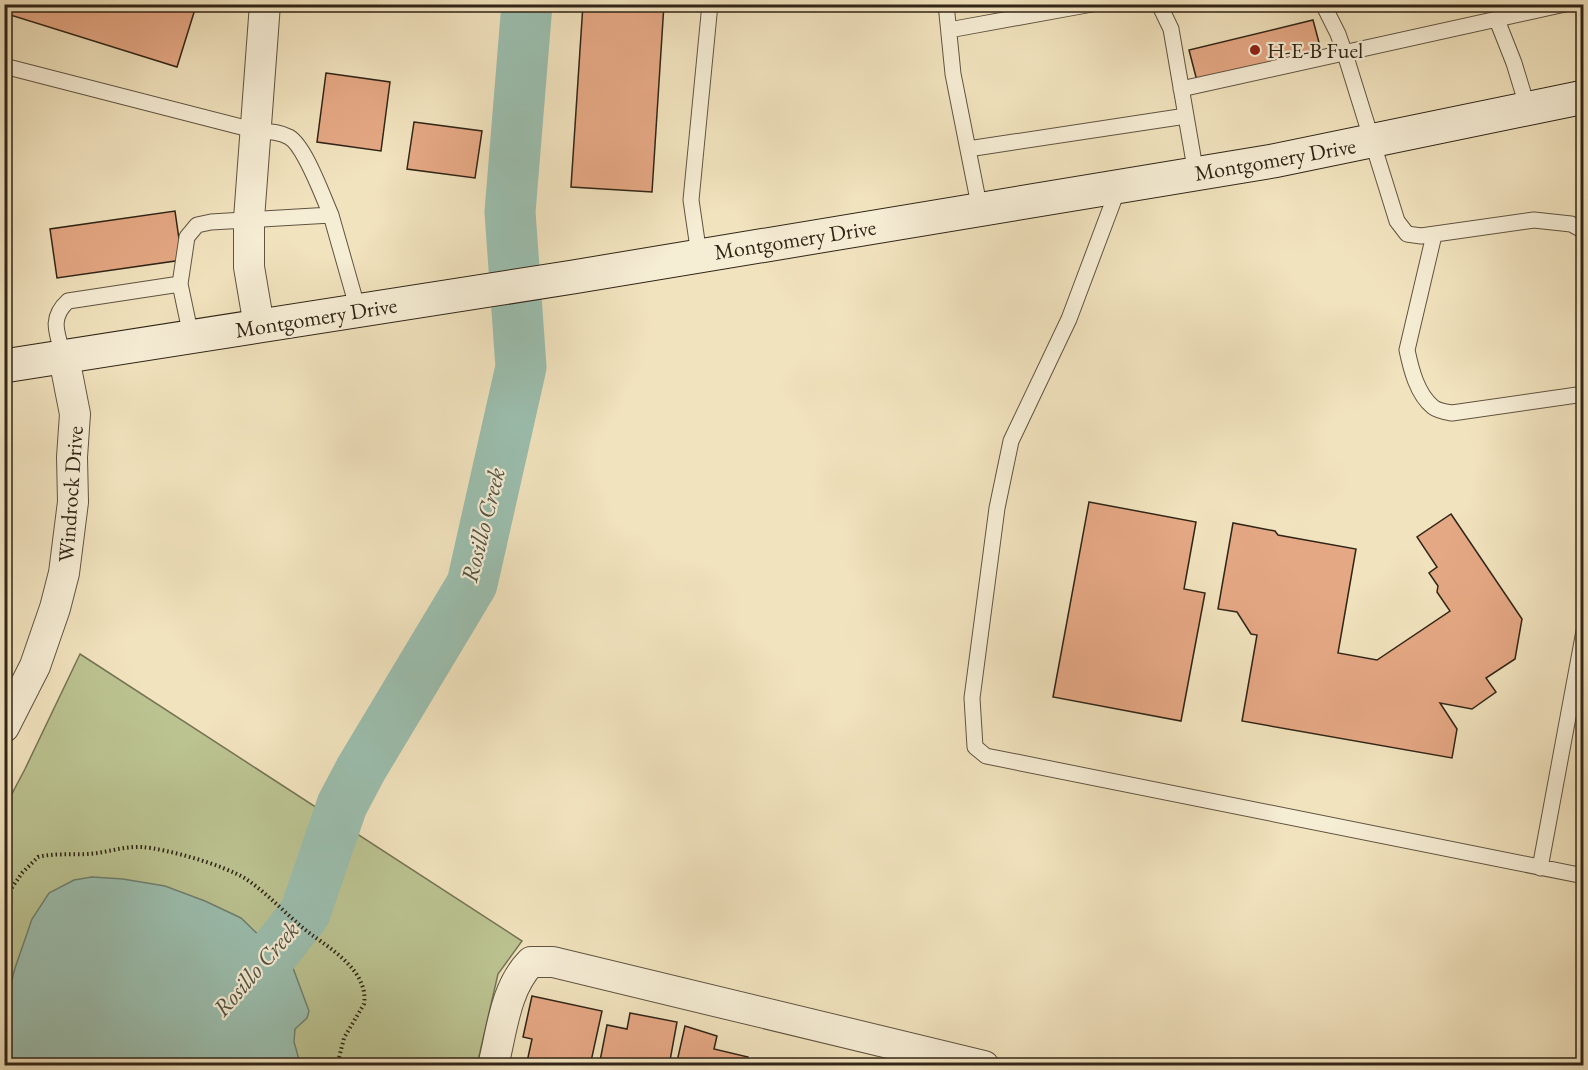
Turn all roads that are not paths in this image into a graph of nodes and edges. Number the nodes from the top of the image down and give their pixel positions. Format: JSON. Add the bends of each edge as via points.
{"nodes":[{"id":1,"x":265,"y":4,"type":"edge"},
{"id":2,"x":710,"y":4,"type":"edge"},
{"id":3,"x":946,"y":4,"type":"edge"},
{"id":4,"x":1092,"y":4,"type":"edge"},
{"id":5,"x":1159,"y":4,"type":"edge"},
{"id":6,"x":1323,"y":4,"type":"edge"},
{"id":7,"x":1565,"y":4,"type":"edge"},
{"id":8,"x":1497,"y":20,"type":"junction"},
{"id":9,"x":949,"y":30,"type":"junction"},
{"id":10,"x":1345,"y":54,"type":"junction"},
{"id":11,"x":4,"y":66,"type":"edge"},
{"id":12,"x":1181,"y":88,"type":"junction"},
{"id":13,"x":1584,"y":97,"type":"edge"},
{"id":14,"x":1528,"y":109,"type":"junction"},
{"id":15,"x":1186,"y":117,"type":"junction"},
{"id":16,"x":257,"y":131,"type":"junction"},
{"id":17,"x":1373,"y":141,"type":"junction"},
{"id":18,"x":968,"y":149,"type":"junction"},
{"id":19,"x":1196,"y":174,"type":"junction"},
{"id":20,"x":1119,"y":186,"type":"junction"},
{"id":21,"x":980,"y":210,"type":"junction"},
{"id":22,"x":331,"y":215,"type":"junction"},
{"id":23,"x":249,"y":219,"type":"junction"},
{"id":24,"x":1584,"y":231,"type":"edge"},
{"id":25,"x":1434,"y":235,"type":"junction"},
{"id":26,"x":699,"y":255,"type":"junction"},
{"id":27,"x":180,"y":284,"type":"junction"},
{"id":28,"x":358,"y":310,"type":"junction"},
{"id":29,"x":260,"y":326,"type":"junction"},
{"id":30,"x":191,"y":336,"type":"junction"},
{"id":31,"x":64,"y":358,"type":"junction"},
{"id":32,"x":4,"y":366,"type":"edge"},
{"id":33,"x":1584,"y":394,"type":"edge"},
{"id":34,"x":1584,"y":631,"type":"edge"},
{"id":35,"x":4,"y":727,"type":"edge"},
{"id":36,"x":1540,"y":868,"type":"junction"},
{"id":37,"x":1584,"y":876,"type":"edge"},
{"id":38,"x":493,"y":1065,"type":"edge"},
{"id":39,"x":984,"y":1065,"type":"edge"}],
"edges":[{"from":1,"to":16,"type":"street"},
{"from":2,"to":26,"type":"lane","via":[[691,200]]},
{"from":3,"to":9,"type":"lane"},
{"from":4,"to":9,"type":"lane"},
{"from":5,"to":12,"type":"lane","via":[[1171,29]]},
{"from":6,"to":10,"type":"lane"},
{"from":7,"to":8,"type":"lane"},
{"from":8,"to":10,"type":"lane"},
{"from":8,"to":14,"type":"lane"},
{"from":9,"to":18,"type":"lane"},
{"from":10,"to":12,"type":"lane"},
{"from":10,"to":17,"type":"lane"},
{"from":11,"to":16,"type":"lane"},
{"from":12,"to":15,"type":"lane"},
{"from":13,"to":14,"type":"main road","name":"Montgomery Drive"},
{"from":14,"to":17,"type":"main road","name":"Montgomery Drive"},
{"from":15,"to":18,"type":"lane"},
{"from":15,"to":19,"type":"lane"},
{"from":16,"to":22,"type":"lane","via":[[290,138],[306,157]]},
{"from":16,"to":23,"type":"street"},
{"from":17,"to":19,"type":"main road","name":"Montgomery Drive"},
{"from":17,"to":25,"type":"lane","via":[[1397,220],[1407,234]]},
{"from":18,"to":21,"type":"lane"},
{"from":19,"to":20,"type":"main road","name":"Montgomery Drive"},
{"from":20,"to":21,"type":"main road","name":"Montgomery Drive"},
{"from":20,"to":36,"type":"lane","via":[[1069,318],[1011,441],[997,508],[972,698],[975,747],[986,756]]},
{"from":21,"to":26,"type":"main road","name":"Montgomery Drive"},
{"from":22,"to":23,"type":"lane"},
{"from":22,"to":28,"type":"lane"},
{"from":23,"to":27,"type":"lane","via":[[197,225],[187,237]]},
{"from":23,"to":29,"type":"street","via":[[249,267]]},
{"from":24,"to":25,"type":"lane","via":[[1571,224],[1534,220]]},
{"from":25,"to":33,"type":"lane","via":[[1407,350],[1410,368],[1429,403],[1435,409],[1452,413]]},
{"from":26,"to":28,"type":"main road","name":"Montgomery Drive"},
{"from":27,"to":30,"type":"lane"},
{"from":27,"to":31,"type":"lane","via":[[68,301],[59,309],[55,322]]},
{"from":28,"to":29,"type":"main road","name":"Montgomery Drive"},
{"from":29,"to":30,"type":"main road","name":"Montgomery Drive"},
{"from":30,"to":31,"type":"main road","name":"Montgomery Drive"},
{"from":31,"to":32,"type":"main road","name":"Montgomery Drive"},
{"from":31,"to":35,"type":"street","name":"Windrock Drive","via":[[75,414],[73,502],[64,573],[35,666]]},
{"from":34,"to":36,"type":"lane"},
{"from":36,"to":37,"type":"lane"},
{"from":38,"to":39,"type":"street","via":[[514,985],[531,962],[553,962]]}]}
